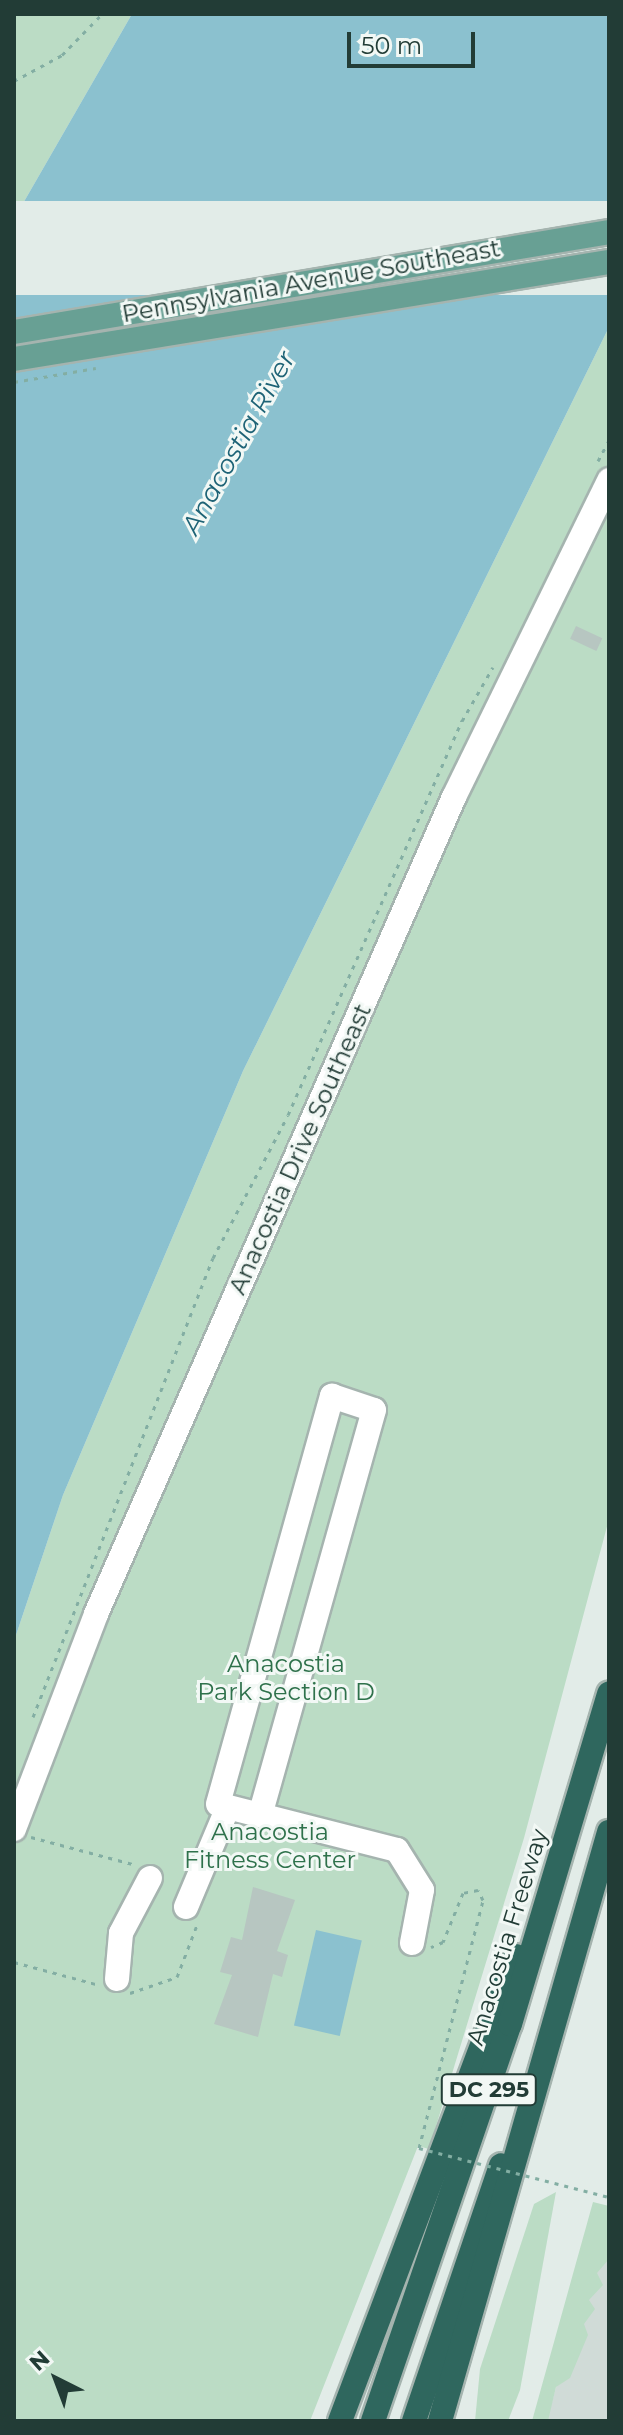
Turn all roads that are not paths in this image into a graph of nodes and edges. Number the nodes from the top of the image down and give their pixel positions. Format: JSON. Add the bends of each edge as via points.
{"nodes":[{"id":1,"x":609,"y":232,"type":"edge"},
{"id":2,"x":609,"y":262,"type":"edge"},
{"id":3,"x":14,"y":332,"type":"edge"},
{"id":4,"x":14,"y":359,"type":"edge"},
{"id":5,"x":609,"y":480,"type":"edge"},
{"id":6,"x":609,"y":1693,"type":"edge"},
{"id":7,"x":592,"y":1756,"type":"junction"},
{"id":8,"x":228,"y":1807,"type":"junction"},
{"id":9,"x":260,"y":1815,"type":"junction"},
{"id":10,"x":14,"y":1829,"type":"edge"},
{"id":11,"x":609,"y":1832,"type":"edge"},
{"id":12,"x":146,"y":1872,"type":"road end"},
{"id":13,"x":186,"y":1907,"type":"dead end"},
{"id":14,"x":588,"y":1913,"type":"junction"},
{"id":15,"x":412,"y":1943,"type":"road end"},
{"id":16,"x":117,"y":1979,"type":"dead end"},
{"id":17,"x":340,"y":2421,"type":"edge"},
{"id":18,"x":373,"y":2421,"type":"edge"},
{"id":19,"x":414,"y":2421,"type":"edge"},
{"id":20,"x":440,"y":2421,"type":"edge"}],
"edges":[{"from":1,"to":3,"type":"main road","name":"Pennsylvania Avenue Southeast"},
{"from":2,"to":4,"type":"main road","name":"Pennsylvania Avenue Southeast"},
{"from":5,"to":10,"type":"street","name":"Anacostia Drive Southeast","via":[[442,825],[96,1614]]},
{"from":6,"to":7,"type":"highway","name":"Anacostia Freeway","number":"DC 295"},
{"from":7,"to":17,"type":"highway"},
{"from":7,"to":18,"type":"highway","name":"Anacostia Freeway","number":"DC 295","via":[[491,2083]]},
{"from":8,"to":9,"type":"street"},
{"from":8,"to":9,"type":"street","via":[[218,1804],[332,1396],[374,1410]]},
{"from":8,"to":13,"type":"street"},
{"from":9,"to":15,"type":"street","via":[[397,1850],[422,1890]]},
{"from":11,"to":14,"type":"highway","number":"DC 295"},
{"from":12,"to":16,"type":"street","via":[[121,1933]]},
{"from":14,"to":19,"type":"highway"},
{"from":14,"to":20,"type":"highway","number":"DC 295"}]}
